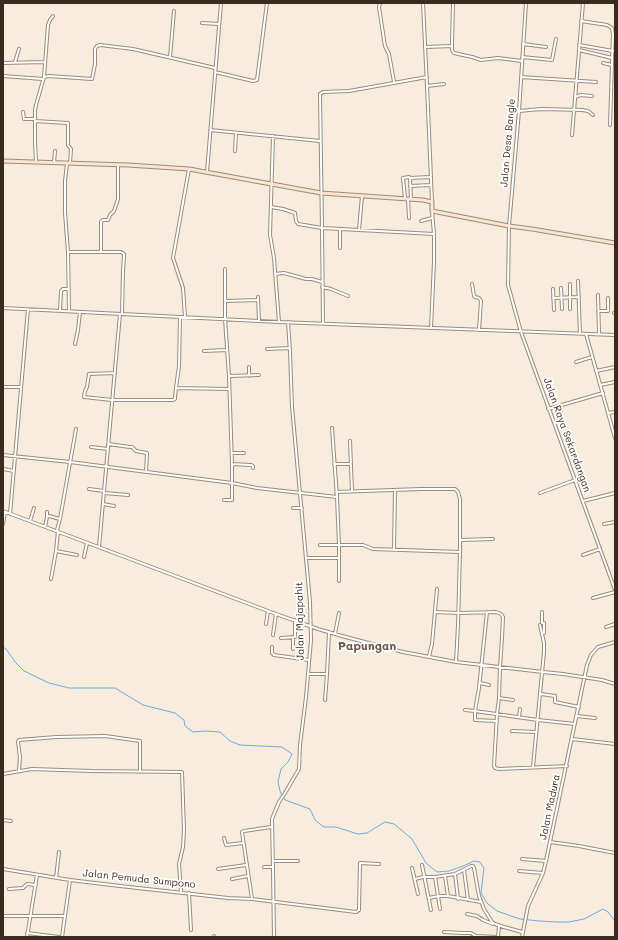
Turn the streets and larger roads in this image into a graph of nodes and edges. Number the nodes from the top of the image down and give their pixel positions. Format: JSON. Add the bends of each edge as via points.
{"nodes":[{"id":1,"x":221,"y":3,"type":"edge"},
{"id":2,"x":267,"y":3,"type":"edge"},
{"id":3,"x":381,"y":3,"type":"edge"},
{"id":4,"x":423,"y":3,"type":"edge"},
{"id":5,"x":453,"y":3,"type":"edge"},
{"id":6,"x":526,"y":3,"type":"edge"},
{"id":7,"x":583,"y":3,"type":"edge"},
{"id":8,"x":174,"y":11,"type":"dead end"},
{"id":9,"x":53,"y":16,"type":"dead end"},
{"id":10,"x":581,"y":21,"type":"junction"},
{"id":11,"x":202,"y":23,"type":"dead end"},
{"id":12,"x":219,"y":24,"type":"junction"},
{"id":13,"x":556,"y":39,"type":"dead end"},
{"id":14,"x":523,"y":44,"type":"junction"},
{"id":15,"x":579,"y":45,"type":"junction"},
{"id":16,"x":452,"y":46,"type":"junction"},
{"id":17,"x":425,"y":47,"type":"junction"},
{"id":18,"x":546,"y":47,"type":"dead end"},
{"id":19,"x":19,"y":49,"type":"dead end"},
{"id":20,"x":578,"y":50,"type":"junction"},
{"id":21,"x":613,"y":51,"type":"junction"},
{"id":22,"x":170,"y":57,"type":"junction"},
{"id":23,"x":522,"y":57,"type":"junction"},
{"id":24,"x":612,"y":58,"type":"junction"},
{"id":25,"x":522,"y":61,"type":"junction"},
{"id":26,"x":15,"y":62,"type":"junction"},
{"id":27,"x":45,"y":62,"type":"junction"},
{"id":28,"x":3,"y":63,"type":"edge"},
{"id":29,"x":603,"y":63,"type":"dead end"},
{"id":30,"x":612,"y":65,"type":"junction"},
{"id":31,"x":215,"y":68,"type":"junction"},
{"id":32,"x":215,"y":72,"type":"junction"},
{"id":33,"x":3,"y":76,"type":"edge"},
{"id":34,"x":427,"y":77,"type":"junction"},
{"id":35,"x":521,"y":77,"type":"junction"},
{"id":36,"x":44,"y":78,"type":"junction"},
{"id":37,"x":576,"y":80,"type":"junction"},
{"id":38,"x":394,"y":82,"type":"junction"},
{"id":39,"x":596,"y":82,"type":"dead end"},
{"id":40,"x":444,"y":84,"type":"dead end"},
{"id":41,"x":428,"y":86,"type":"junction"},
{"id":42,"x":592,"y":96,"type":"dead end"},
{"id":43,"x":575,"y":97,"type":"junction"},
{"id":44,"x":574,"y":110,"type":"junction"},
{"id":45,"x":519,"y":111,"type":"junction"},
{"id":46,"x":23,"y":112,"type":"dead end"},
{"id":47,"x":593,"y":116,"type":"dead end"},
{"id":48,"x":35,"y":120,"type":"junction"},
{"id":49,"x":610,"y":125,"type":"dead end"},
{"id":50,"x":210,"y":130,"type":"junction"},
{"id":51,"x":236,"y":133,"type":"junction"},
{"id":52,"x":572,"y":135,"type":"dead end"},
{"id":53,"x":273,"y":136,"type":"junction"},
{"id":54,"x":320,"y":141,"type":"junction"},
{"id":55,"x":55,"y":151,"type":"dead end"},
{"id":56,"x":235,"y":151,"type":"dead end"},
{"id":57,"x":3,"y":161,"type":"edge"},
{"id":58,"x":36,"y":162,"type":"junction"},
{"id":59,"x":54,"y":163,"type":"junction"},
{"id":60,"x":69,"y":163,"type":"junction"},
{"id":61,"x":118,"y":165,"type":"junction"},
{"id":62,"x":189,"y":169,"type":"junction"},
{"id":63,"x":207,"y":172,"type":"junction"},
{"id":64,"x":410,"y":178,"type":"junction"},
{"id":65,"x":430,"y":178,"type":"junction"},
{"id":66,"x":272,"y":184,"type":"junction"},
{"id":67,"x":430,"y":185,"type":"junction"},
{"id":68,"x":410,"y":186,"type":"junction"},
{"id":69,"x":321,"y":193,"type":"junction"},
{"id":70,"x":362,"y":196,"type":"junction"},
{"id":71,"x":408,"y":199,"type":"junction"},
{"id":72,"x":432,"y":202,"type":"junction"},
{"id":73,"x":270,"y":207,"type":"junction"},
{"id":74,"x":432,"y":211,"type":"junction"},
{"id":75,"x":409,"y":218,"type":"dead end"},
{"id":76,"x":432,"y":218,"type":"junction"},
{"id":77,"x":421,"y":222,"type":"dead end"},
{"id":78,"x":510,"y":226,"type":"junction"},
{"id":79,"x":322,"y":228,"type":"junction"},
{"id":80,"x":340,"y":229,"type":"junction"},
{"id":81,"x":360,"y":230,"type":"junction"},
{"id":82,"x":434,"y":234,"type":"junction"},
{"id":83,"x":615,"y":243,"type":"edge"},
{"id":84,"x":340,"y":248,"type":"dead end"},
{"id":85,"x":68,"y":252,"type":"junction"},
{"id":86,"x":101,"y":252,"type":"junction"},
{"id":87,"x":225,"y":269,"type":"dead end"},
{"id":88,"x":275,"y":274,"type":"junction"},
{"id":89,"x":578,"y":281,"type":"dead end"},
{"id":90,"x":322,"y":282,"type":"junction"},
{"id":91,"x":472,"y":284,"type":"dead end"},
{"id":92,"x":570,"y":284,"type":"dead end"},
{"id":93,"x":508,"y":285,"type":"joint"},
{"id":94,"x":322,"y":287,"type":"junction"},
{"id":95,"x":562,"y":288,"type":"dead end"},
{"id":96,"x":69,"y":289,"type":"junction"},
{"id":97,"x":553,"y":289,"type":"dead end"},
{"id":98,"x":598,"y":295,"type":"dead end"},
{"id":99,"x":348,"y":296,"type":"dead end"},
{"id":100,"x":258,"y":297,"type":"dead end"},
{"id":101,"x":579,"y":297,"type":"junction"},
{"id":102,"x":554,"y":298,"type":"junction"},
{"id":103,"x":562,"y":298,"type":"junction"},
{"id":104,"x":570,"y":298,"type":"junction"},
{"id":105,"x":608,"y":298,"type":"dead end"},
{"id":106,"x":258,"y":300,"type":"junction"},
{"id":107,"x":225,"y":301,"type":"junction"},
{"id":108,"x":3,"y":308,"type":"edge"},
{"id":109,"x":28,"y":309,"type":"junction"},
{"id":110,"x":562,"y":309,"type":"dead end"},
{"id":111,"x":570,"y":309,"type":"dead end"},
{"id":112,"x":60,"y":310,"type":"junction"},
{"id":113,"x":69,"y":310,"type":"junction"},
{"id":114,"x":554,"y":310,"type":"dead end"},
{"id":115,"x":80,"y":311,"type":"junction"},
{"id":116,"x":598,"y":312,"type":"junction"},
{"id":117,"x":121,"y":314,"type":"junction"},
{"id":118,"x":180,"y":317,"type":"junction"},
{"id":119,"x":185,"y":317,"type":"junction"},
{"id":120,"x":225,"y":319,"type":"junction"},
{"id":121,"x":259,"y":321,"type":"junction"},
{"id":122,"x":279,"y":322,"type":"junction"},
{"id":123,"x":288,"y":322,"type":"junction"},
{"id":124,"x":323,"y":323,"type":"junction"},
{"id":125,"x":431,"y":328,"type":"junction"},
{"id":126,"x":479,"y":330,"type":"junction"},
{"id":127,"x":521,"y":332,"type":"junction"},
{"id":128,"x":580,"y":334,"type":"junction"},
{"id":129,"x":586,"y":334,"type":"junction"},
{"id":130,"x":599,"y":334,"type":"junction"},
{"id":131,"x":615,"y":335,"type":"edge"},
{"id":132,"x":75,"y":344,"type":"dead end"},
{"id":133,"x":290,"y":348,"type":"junction"},
{"id":134,"x":267,"y":349,"type":"dead end"},
{"id":135,"x":227,"y":350,"type":"junction"},
{"id":136,"x":204,"y":351,"type":"dead end"},
{"id":137,"x":592,"y":357,"type":"junction"},
{"id":138,"x":576,"y":362,"type":"dead end"},
{"id":139,"x":249,"y":367,"type":"dead end"},
{"id":140,"x":615,"y":367,"type":"edge"},
{"id":141,"x":596,"y":371,"type":"junction"},
{"id":142,"x":115,"y":373,"type":"junction"},
{"id":143,"x":259,"y":375,"type":"dead end"},
{"id":144,"x":229,"y":376,"type":"junction"},
{"id":145,"x":249,"y":376,"type":"junction"},
{"id":146,"x":615,"y":382,"type":"edge"},
{"id":147,"x":600,"y":385,"type":"junction"},
{"id":148,"x":3,"y":387,"type":"edge"},
{"id":149,"x":21,"y":387,"type":"junction"},
{"id":150,"x":176,"y":388,"type":"junction"},
{"id":151,"x":229,"y":389,"type":"junction"},
{"id":152,"x":603,"y":394,"type":"junction"},
{"id":153,"x":112,"y":400,"type":"junction"},
{"id":154,"x":548,"y":409,"type":"junction"},
{"id":155,"x":615,"y":412,"type":"edge"},
{"id":156,"x":608,"y":413,"type":"junction"},
{"id":157,"x":332,"y":428,"type":"dead end"},
{"id":158,"x":76,"y":429,"type":"dead end"},
{"id":159,"x":615,"y":438,"type":"edge"},
{"id":160,"x":350,"y":441,"type":"dead end"},
{"id":161,"x":108,"y":444,"type":"junction"},
{"id":162,"x":91,"y":448,"type":"dead end"},
{"id":163,"x":108,"y":449,"type":"junction"},
{"id":164,"x":232,"y":453,"type":"junction"},
{"id":165,"x":244,"y":453,"type":"dead end"},
{"id":166,"x":3,"y":455,"type":"edge"},
{"id":167,"x":16,"y":457,"type":"junction"},
{"id":168,"x":70,"y":462,"type":"junction"},
{"id":169,"x":232,"y":464,"type":"junction"},
{"id":170,"x":334,"y":464,"type":"junction"},
{"id":171,"x":351,"y":464,"type":"junction"},
{"id":172,"x":106,"y":467,"type":"junction"},
{"id":173,"x":253,"y":468,"type":"dead end"},
{"id":174,"x":3,"y":469,"type":"edge"},
{"id":175,"x":14,"y":471,"type":"junction"},
{"id":176,"x":146,"y":472,"type":"junction"},
{"id":177,"x":575,"y":480,"type":"junction"},
{"id":178,"x":232,"y":483,"type":"junction"},
{"id":179,"x":89,"y":489,"type":"dead end"},
{"id":180,"x":395,"y":490,"type":"junction"},
{"id":181,"x":352,"y":491,"type":"junction"},
{"id":182,"x":104,"y":492,"type":"junction"},
{"id":183,"x":336,"y":492,"type":"junction"},
{"id":184,"x":300,"y":493,"type":"junction"},
{"id":185,"x":540,"y":493,"type":"dead end"},
{"id":186,"x":615,"y":493,"type":"edge"},
{"id":187,"x":128,"y":495,"type":"dead end"},
{"id":188,"x":337,"y":497,"type":"junction"},
{"id":189,"x":224,"y":500,"type":"dead end"},
{"id":190,"x":583,"y":501,"type":"junction"},
{"id":191,"x":103,"y":504,"type":"junction"},
{"id":192,"x":114,"y":506,"type":"dead end"},
{"id":193,"x":34,"y":508,"type":"dead end"},
{"id":194,"x":293,"y":508,"type":"dead end"},
{"id":195,"x":302,"y":508,"type":"junction"},
{"id":196,"x":4,"y":512,"type":"edge"},
{"id":197,"x":47,"y":512,"type":"dead end"},
{"id":198,"x":10,"y":514,"type":"junction"},
{"id":199,"x":47,"y":517,"type":"junction"},
{"id":200,"x":60,"y":519,"type":"junction"},
{"id":201,"x":30,"y":521,"type":"junction"},
{"id":202,"x":615,"y":522,"type":"edge"},
{"id":203,"x":3,"y":524,"type":"edge"},
{"id":204,"x":604,"y":524,"type":"dead end"},
{"id":205,"x":45,"y":527,"type":"junction"},
{"id":206,"x":57,"y":531,"type":"junction"},
{"id":207,"x":493,"y":539,"type":"dead end"},
{"id":208,"x":460,"y":540,"type":"junction"},
{"id":209,"x":87,"y":543,"type":"junction"},
{"id":210,"x":339,"y":545,"type":"junction"},
{"id":211,"x":320,"y":546,"type":"dead end"},
{"id":212,"x":99,"y":547,"type":"junction"},
{"id":213,"x":600,"y":549,"type":"junction"},
{"id":214,"x":394,"y":550,"type":"junction"},
{"id":215,"x":56,"y":551,"type":"junction"},
{"id":216,"x":460,"y":552,"type":"junction"},
{"id":217,"x":583,"y":555,"type":"dead end"},
{"id":218,"x":77,"y":556,"type":"dead end"},
{"id":219,"x":84,"y":557,"type":"dead end"},
{"id":220,"x":306,"y":558,"type":"junction"},
{"id":221,"x":339,"y":558,"type":"junction"},
{"id":222,"x":51,"y":579,"type":"dead end"},
{"id":223,"x":339,"y":582,"type":"dead end"},
{"id":224,"x":437,"y":589,"type":"dead end"},
{"id":225,"x":615,"y":591,"type":"edge"},
{"id":226,"x":593,"y":598,"type":"dead end"},
{"id":227,"x":268,"y":611,"type":"junction"},
{"id":228,"x":435,"y":612,"type":"junction"},
{"id":229,"x":459,"y":612,"type":"junction"},
{"id":230,"x":487,"y":612,"type":"junction"},
{"id":231,"x":542,"y":612,"type":"dead end"},
{"id":232,"x":339,"y":613,"type":"dead end"},
{"id":233,"x":276,"y":614,"type":"junction"},
{"id":234,"x":295,"y":620,"type":"junction"},
{"id":235,"x":266,"y":624,"type":"dead end"},
{"id":236,"x":615,"y":624,"type":"edge"},
{"id":237,"x":540,"y":625,"type":"dead end"},
{"id":238,"x":310,"y":626,"type":"junction"},
{"id":239,"x":606,"y":627,"type":"dead end"},
{"id":240,"x":328,"y":632,"type":"junction"},
{"id":241,"x":544,"y":633,"type":"dead end"},
{"id":242,"x":335,"y":634,"type":"junction"},
{"id":243,"x":273,"y":635,"type":"dead end"},
{"id":244,"x":281,"y":638,"type":"dead end"},
{"id":245,"x":293,"y":638,"type":"junction"},
{"id":246,"x":615,"y":642,"type":"edge"},
{"id":247,"x":272,"y":647,"type":"dead end"},
{"id":248,"x":293,"y":648,"type":"dead end"},
{"id":249,"x":429,"y":656,"type":"junction"},
{"id":250,"x":309,"y":660,"type":"junction"},
{"id":251,"x":456,"y":662,"type":"junction"},
{"id":252,"x":481,"y":665,"type":"junction"},
{"id":253,"x":500,"y":667,"type":"junction"},
{"id":254,"x":543,"y":672,"type":"junction"},
{"id":255,"x":308,"y":674,"type":"junction"},
{"id":256,"x":327,"y":674,"type":"junction"},
{"id":257,"x":584,"y":677,"type":"junction"},
{"id":258,"x":480,"y":683,"type":"junction"},
{"id":259,"x":615,"y":684,"type":"edge"},
{"id":260,"x":489,"y":685,"type":"dead end"},
{"id":261,"x":541,"y":694,"type":"junction"},
{"id":262,"x":499,"y":698,"type":"junction"},
{"id":263,"x":325,"y":700,"type":"dead end"},
{"id":264,"x":513,"y":700,"type":"dead end"},
{"id":265,"x":579,"y":707,"type":"junction"},
{"id":266,"x":520,"y":709,"type":"dead end"},
{"id":267,"x":465,"y":710,"type":"dead end"},
{"id":268,"x":475,"y":711,"type":"junction"},
{"id":269,"x":497,"y":714,"type":"junction"},
{"id":270,"x":577,"y":716,"type":"junction"},
{"id":271,"x":519,"y":717,"type":"junction"},
{"id":272,"x":596,"y":718,"type":"dead end"},
{"id":273,"x":538,"y":720,"type":"junction"},
{"id":274,"x":497,"y":721,"type":"junction"},
{"id":275,"x":575,"y":724,"type":"junction"},
{"id":276,"x":512,"y":731,"type":"dead end"},
{"id":277,"x":536,"y":732,"type":"junction"},
{"id":278,"x":572,"y":739,"type":"junction"},
{"id":279,"x":615,"y":744,"type":"edge"},
{"id":280,"x":567,"y":766,"type":"junction"},
{"id":281,"x":533,"y":767,"type":"junction"},
{"id":282,"x":19,"y":771,"type":"junction"},
{"id":283,"x":140,"y":771,"type":"junction"},
{"id":284,"x":3,"y":774,"type":"edge"},
{"id":285,"x":3,"y":820,"type":"edge"},
{"id":286,"x":11,"y":821,"type":"dead end"},
{"id":287,"x":271,"y":827,"type":"junction"},
{"id":288,"x":224,"y":838,"type":"dead end"},
{"id":289,"x":550,"y":842,"type":"junction"},
{"id":290,"x":243,"y":843,"type":"junction"},
{"id":291,"x":59,"y":852,"type":"dead end"},
{"id":292,"x":615,"y":853,"type":"edge"},
{"id":293,"x":522,"y":859,"type":"dead end"},
{"id":294,"x":273,"y":861,"type":"junction"},
{"id":295,"x":298,"y":861,"type":"dead end"},
{"id":296,"x":546,"y":861,"type":"junction"},
{"id":297,"x":379,"y":864,"type":"dead end"},
{"id":298,"x":246,"y":865,"type":"junction"},
{"id":299,"x":422,"y":865,"type":"dead end"},
{"id":300,"x":273,"y":866,"type":"junction"},
{"id":301,"x":264,"y":867,"type":"dead end"},
{"id":302,"x":412,"y":868,"type":"dead end"},
{"id":303,"x":3,"y":869,"type":"edge"},
{"id":304,"x":218,"y":869,"type":"dead end"},
{"id":305,"x":464,"y":870,"type":"junction"},
{"id":306,"x":519,"y":871,"type":"dead end"},
{"id":307,"x":543,"y":873,"type":"junction"},
{"id":308,"x":455,"y":874,"type":"junction"},
{"id":309,"x":37,"y":875,"type":"junction"},
{"id":310,"x":248,"y":876,"type":"junction"},
{"id":311,"x":445,"y":876,"type":"junction"},
{"id":312,"x":425,"y":877,"type":"junction"},
{"id":313,"x":435,"y":877,"type":"junction"},
{"id":314,"x":56,"y":878,"type":"junction"},
{"id":315,"x":232,"y":879,"type":"dead end"},
{"id":316,"x":415,"y":879,"type":"junction"},
{"id":317,"x":70,"y":880,"type":"junction"},
{"id":318,"x":36,"y":885,"type":"junction"},
{"id":319,"x":9,"y":889,"type":"dead end"},
{"id":320,"x":181,"y":892,"type":"junction"},
{"id":321,"x":189,"y":893,"type":"junction"},
{"id":322,"x":418,"y":894,"type":"dead end"},
{"id":323,"x":438,"y":896,"type":"junction"},
{"id":324,"x":448,"y":896,"type":"junction"},
{"id":325,"x":429,"y":898,"type":"junction"},
{"id":326,"x":252,"y":899,"type":"junction"},
{"id":327,"x":458,"y":899,"type":"junction"},
{"id":328,"x":468,"y":900,"type":"junction"},
{"id":329,"x":274,"y":902,"type":"junction"},
{"id":330,"x":481,"y":902,"type":"junction"},
{"id":331,"x":440,"y":908,"type":"dead end"},
{"id":332,"x":431,"y":910,"type":"dead end"},
{"id":333,"x":467,"y":914,"type":"dead end"},
{"id":334,"x":3,"y":916,"type":"edge"},
{"id":335,"x":30,"y":916,"type":"junction"},
{"id":336,"x":65,"y":916,"type":"junction"},
{"id":337,"x":495,"y":924,"type":"junction"},
{"id":338,"x":499,"y":926,"type":"junction"},
{"id":339,"x":191,"y":930,"type":"dead end"},
{"id":340,"x":444,"y":932,"type":"dead end"},
{"id":341,"x":522,"y":932,"type":"junction"},
{"id":342,"x":27,"y":933,"type":"junction"},
{"id":343,"x":461,"y":933,"type":"junction"},
{"id":344,"x":476,"y":936,"type":"junction"},
{"id":345,"x":27,"y":937,"type":"edge"},
{"id":346,"x":61,"y":937,"type":"edge"},
{"id":347,"x":274,"y":937,"type":"edge"},
{"id":348,"x":461,"y":937,"type":"edge"},
{"id":349,"x":472,"y":937,"type":"edge"},
{"id":350,"x":498,"y":937,"type":"edge"},
{"id":351,"x":522,"y":937,"type":"edge"}],
"edges":[{"from":1,"to":12,"type":"street"},
{"from":2,"to":32,"type":"street","via":[[257,80]]},
{"from":3,"to":38,"type":"street","via":[[379,7],[384,40]]},
{"from":4,"to":17,"type":"street"},
{"from":5,"to":16,"type":"street"},
{"from":6,"to":14,"type":"street","name":"Jalan Desa Bangle"},
{"from":7,"to":10,"type":"street"},
{"from":8,"to":22,"type":"street"},
{"from":9,"to":27,"type":"street","via":[[48,25]]},
{"from":10,"to":15,"type":"street"},
{"from":10,"to":21,"type":"street","via":[[612,28]]},
{"from":11,"to":12,"type":"street"},
{"from":12,"to":31,"type":"street"},
{"from":13,"to":23,"type":"street","via":[[552,60]]},
{"from":14,"to":18,"type":"street"},
{"from":14,"to":23,"type":"street","name":"Jalan Desa Bangle"},
{"from":15,"to":20,"type":"street"},
{"from":15,"to":21,"type":"street"},
{"from":16,"to":17,"type":"street"},
{"from":16,"to":25,"type":"street","via":[[454,53],[480,60],[502,58]]},
{"from":17,"to":34,"type":"street"},
{"from":19,"to":26,"type":"street"},
{"from":20,"to":24,"type":"street"},
{"from":20,"to":37,"type":"street"},
{"from":21,"to":24,"type":"street"},
{"from":22,"to":31,"type":"street"},
{"from":22,"to":36,"type":"street","via":[[98,45],[95,49],[92,79],[49,76]]},
{"from":23,"to":25,"type":"street","name":"Jalan Desa Bangle"},
{"from":24,"to":30,"type":"street"},
{"from":25,"to":35,"type":"street","name":"Jalan Desa Bangle"},
{"from":26,"to":27,"type":"street"},
{"from":26,"to":28,"type":"street"},
{"from":27,"to":36,"type":"street"},
{"from":29,"to":30,"type":"street"},
{"from":30,"to":49,"type":"street"},
{"from":31,"to":32,"type":"street"},
{"from":32,"to":50,"type":"street"},
{"from":33,"to":36,"type":"street"},
{"from":34,"to":38,"type":"street"},
{"from":34,"to":41,"type":"street"},
{"from":35,"to":37,"type":"street"},
{"from":35,"to":45,"type":"street","name":"Jalan Desa Bangle"},
{"from":36,"to":48,"type":"street","via":[[36,105]]},
{"from":37,"to":39,"type":"street"},
{"from":37,"to":43,"type":"street"},
{"from":38,"to":54,"type":"street","via":[[349,91],[321,93]]},
{"from":40,"to":41,"type":"street"},
{"from":41,"to":65,"type":"street"},
{"from":42,"to":43,"type":"street"},
{"from":43,"to":44,"type":"street"},
{"from":44,"to":45,"type":"street"},
{"from":44,"to":47,"type":"street","via":[[582,110]]},
{"from":44,"to":52,"type":"street"},
{"from":45,"to":78,"type":"street","name":"Jalan Desa Bangle"},
{"from":46,"to":48,"type":"street","via":[[24,119]]},
{"from":48,"to":58,"type":"street"},
{"from":48,"to":60,"type":"street","via":[[68,123],[68,145],[71,149]]},
{"from":50,"to":51,"type":"street"},
{"from":50,"to":63,"type":"street"},
{"from":51,"to":53,"type":"street"},
{"from":51,"to":56,"type":"street"},
{"from":53,"to":54,"type":"street"},
{"from":53,"to":66,"type":"street"},
{"from":54,"to":69,"type":"street"},
{"from":55,"to":59,"type":"street"},
{"from":57,"to":58,"type":"street"},
{"from":58,"to":59,"type":"street"},
{"from":59,"to":60,"type":"street"},
{"from":60,"to":61,"type":"street"},
{"from":60,"to":85,"type":"street","via":[[65,181]]},
{"from":61,"to":62,"type":"street"},
{"from":61,"to":86,"type":"street","via":[[118,199],[108,220],[101,222]]},
{"from":62,"to":63,"type":"street"},
{"from":62,"to":119,"type":"street","via":[[173,258],[184,288]]},
{"from":63,"to":66,"type":"street"},
{"from":64,"to":65,"type":"street"},
{"from":64,"to":68,"type":"street"},
{"from":64,"to":71,"type":"street","via":[[403,178]]},
{"from":65,"to":67,"type":"street"},
{"from":66,"to":69,"type":"street"},
{"from":66,"to":73,"type":"street"},
{"from":67,"to":68,"type":"street"},
{"from":67,"to":72,"type":"street"},
{"from":68,"to":71,"type":"street"},
{"from":69,"to":70,"type":"street"},
{"from":69,"to":79,"type":"street"},
{"from":70,"to":71,"type":"street"},
{"from":70,"to":81,"type":"street"},
{"from":71,"to":72,"type":"street"},
{"from":71,"to":75,"type":"street"},
{"from":72,"to":74,"type":"street"},
{"from":73,"to":79,"type":"street","via":[[294,212],[298,224]]},
{"from":73,"to":88,"type":"street","via":[[270,235]]},
{"from":74,"to":76,"type":"street"},
{"from":74,"to":78,"type":"street"},
{"from":76,"to":77,"type":"street"},
{"from":76,"to":82,"type":"street"},
{"from":78,"to":83,"type":"street"},
{"from":78,"to":93,"type":"street","name":"Jalan Desa Bangle"},
{"from":79,"to":80,"type":"street"},
{"from":79,"to":90,"type":"street"},
{"from":80,"to":81,"type":"street"},
{"from":80,"to":84,"type":"street"},
{"from":81,"to":82,"type":"street"},
{"from":82,"to":125,"type":"street"},
{"from":85,"to":86,"type":"street"},
{"from":85,"to":96,"type":"street"},
{"from":86,"to":117,"type":"street","via":[[124,254]]},
{"from":87,"to":107,"type":"street"},
{"from":88,"to":90,"type":"street","via":[[284,273]]},
{"from":88,"to":122,"type":"street"},
{"from":89,"to":101,"type":"street"},
{"from":90,"to":94,"type":"street"},
{"from":91,"to":126,"type":"street","via":[[474,296],[482,301]]},
{"from":92,"to":104,"type":"street"},
{"from":93,"to":127,"type":"street","name":"Jalan Raya Sekardangan"},
{"from":94,"to":99,"type":"street"},
{"from":94,"to":124,"type":"street"},
{"from":95,"to":103,"type":"street"},
{"from":96,"to":112,"type":"street","via":[[61,290]]},
{"from":96,"to":113,"type":"street"},
{"from":97,"to":102,"type":"street"},
{"from":98,"to":116,"type":"street"},
{"from":100,"to":106,"type":"street"},
{"from":101,"to":104,"type":"street"},
{"from":101,"to":128,"type":"street"},
{"from":102,"to":103,"type":"street"},
{"from":102,"to":114,"type":"street"},
{"from":103,"to":104,"type":"street"},
{"from":103,"to":110,"type":"street"},
{"from":104,"to":111,"type":"street"},
{"from":105,"to":116,"type":"street","via":[[608,311]]},
{"from":106,"to":107,"type":"street"},
{"from":106,"to":121,"type":"street"},
{"from":107,"to":120,"type":"street"},
{"from":108,"to":109,"type":"street"},
{"from":109,"to":112,"type":"street"},
{"from":109,"to":149,"type":"street"},
{"from":112,"to":113,"type":"street"},
{"from":113,"to":115,"type":"street"},
{"from":115,"to":117,"type":"street"},
{"from":115,"to":132,"type":"street"},
{"from":116,"to":130,"type":"street"},
{"from":117,"to":118,"type":"street"},
{"from":117,"to":142,"type":"street"},
{"from":118,"to":119,"type":"street"},
{"from":118,"to":150,"type":"street"},
{"from":119,"to":120,"type":"street"},
{"from":120,"to":121,"type":"street"},
{"from":120,"to":135,"type":"street"},
{"from":121,"to":122,"type":"street"},
{"from":122,"to":123,"type":"street"},
{"from":123,"to":124,"type":"street"},
{"from":123,"to":133,"type":"street","name":"Jalan Majapahit"},
{"from":124,"to":125,"type":"street"},
{"from":125,"to":126,"type":"street"},
{"from":126,"to":127,"type":"street"},
{"from":127,"to":128,"type":"street"},
{"from":127,"to":154,"type":"street","name":"Jalan Raya Sekardangan"},
{"from":128,"to":129,"type":"street"},
{"from":129,"to":130,"type":"street"},
{"from":129,"to":137,"type":"street"},
{"from":130,"to":131,"type":"street"},
{"from":133,"to":134,"type":"street"},
{"from":133,"to":184,"type":"street","name":"Jalan Majapahit","via":[[292,407]]},
{"from":135,"to":136,"type":"street"},
{"from":135,"to":144,"type":"street"},
{"from":137,"to":138,"type":"street"},
{"from":137,"to":141,"type":"street"},
{"from":139,"to":145,"type":"street"},
{"from":140,"to":141,"type":"street"},
{"from":141,"to":147,"type":"street"},
{"from":142,"to":153,"type":"street"},
{"from":142,"to":153,"type":"street","via":[[89,374],[84,396]]},
{"from":143,"to":145,"type":"street"},
{"from":144,"to":145,"type":"street"},
{"from":144,"to":151,"type":"street"},
{"from":146,"to":147,"type":"street"},
{"from":147,"to":152,"type":"street"},
{"from":148,"to":149,"type":"street"},
{"from":149,"to":167,"type":"street"},
{"from":150,"to":151,"type":"street"},
{"from":150,"to":153,"type":"street","via":[[173,400]]},
{"from":151,"to":164,"type":"street"},
{"from":152,"to":154,"type":"street"},
{"from":152,"to":156,"type":"street"},
{"from":153,"to":161,"type":"street"},
{"from":154,"to":177,"type":"street","name":"Jalan Raya Sekardangan"},
{"from":155,"to":156,"type":"street"},
{"from":156,"to":159,"type":"street"},
{"from":157,"to":170,"type":"street"},
{"from":158,"to":168,"type":"street"},
{"from":160,"to":171,"type":"street"},
{"from":161,"to":163,"type":"street"},
{"from":161,"to":176,"type":"street","via":[[130,447],[147,453]]},
{"from":162,"to":163,"type":"street"},
{"from":163,"to":172,"type":"street"},
{"from":164,"to":165,"type":"street"},
{"from":164,"to":169,"type":"street"},
{"from":166,"to":167,"type":"street"},
{"from":167,"to":168,"type":"street"},
{"from":167,"to":175,"type":"street"},
{"from":168,"to":172,"type":"street"},
{"from":168,"to":200,"type":"street"},
{"from":169,"to":173,"type":"street","via":[[252,465]]},
{"from":169,"to":178,"type":"street"},
{"from":170,"to":171,"type":"street"},
{"from":170,"to":183,"type":"street"},
{"from":171,"to":181,"type":"street"},
{"from":172,"to":176,"type":"street"},
{"from":172,"to":182,"type":"street"},
{"from":174,"to":175,"type":"street"},
{"from":175,"to":198,"type":"street"},
{"from":176,"to":178,"type":"street"},
{"from":177,"to":185,"type":"street"},
{"from":177,"to":190,"type":"street","name":"Jalan Raya Sekardangan"},
{"from":178,"to":184,"type":"street"},
{"from":178,"to":189,"type":"street","via":[[232,500]]},
{"from":179,"to":182,"type":"street"},
{"from":180,"to":181,"type":"street"},
{"from":180,"to":208,"type":"street","via":[[456,490],[460,499]]},
{"from":180,"to":214,"type":"street"},
{"from":181,"to":183,"type":"street"},
{"from":182,"to":187,"type":"street"},
{"from":182,"to":191,"type":"street"},
{"from":183,"to":188,"type":"street"},
{"from":184,"to":188,"type":"street"},
{"from":184,"to":195,"type":"street","name":"Jalan Majapahit"},
{"from":186,"to":190,"type":"street"},
{"from":188,"to":210,"type":"street"},
{"from":190,"to":213,"type":"street","name":"Jalan Raya Sekardangan"},
{"from":191,"to":192,"type":"street"},
{"from":191,"to":212,"type":"street"},
{"from":193,"to":201,"type":"street"},
{"from":194,"to":195,"type":"street"},
{"from":195,"to":220,"type":"street","name":"Jalan Majapahit"},
{"from":196,"to":198,"type":"street"},
{"from":196,"to":203,"type":"street"},
{"from":197,"to":199,"type":"street"},
{"from":198,"to":201,"type":"street"},
{"from":199,"to":200,"type":"street"},
{"from":199,"to":205,"type":"street"},
{"from":200,"to":206,"type":"street"},
{"from":201,"to":205,"type":"street"},
{"from":202,"to":204,"type":"street"},
{"from":205,"to":206,"type":"street"},
{"from":206,"to":209,"type":"street"},
{"from":206,"to":215,"type":"street"},
{"from":207,"to":208,"type":"street"},
{"from":208,"to":216,"type":"street"},
{"from":209,"to":212,"type":"street"},
{"from":209,"to":219,"type":"street"},
{"from":210,"to":211,"type":"street"},
{"from":210,"to":214,"type":"street","via":[[364,545],[373,549]]},
{"from":210,"to":221,"type":"street"},
{"from":212,"to":227,"type":"street"},
{"from":213,"to":217,"type":"street"},
{"from":213,"to":225,"type":"street","name":"Jalan Raya Sekardangan"},
{"from":214,"to":216,"type":"street"},
{"from":215,"to":218,"type":"street"},
{"from":215,"to":222,"type":"street"},
{"from":216,"to":229,"type":"street"},
{"from":220,"to":221,"type":"street"},
{"from":220,"to":238,"type":"street","name":"Jalan Majapahit"},
{"from":221,"to":223,"type":"street"},
{"from":224,"to":228,"type":"street"},
{"from":225,"to":226,"type":"street"},
{"from":227,"to":233,"type":"street"},
{"from":227,"to":235,"type":"street"},
{"from":228,"to":229,"type":"street"},
{"from":228,"to":249,"type":"street"},
{"from":229,"to":230,"type":"street"},
{"from":229,"to":251,"type":"street"},
{"from":230,"to":252,"type":"street"},
{"from":230,"to":253,"type":"street","via":[[496,612],[503,617]]},
{"from":231,"to":241,"type":"street"},
{"from":232,"to":242,"type":"street"},
{"from":233,"to":234,"type":"street"},
{"from":233,"to":243,"type":"street"},
{"from":234,"to":238,"type":"street"},
{"from":234,"to":245,"type":"street"},
{"from":236,"to":239,"type":"street"},
{"from":237,"to":254,"type":"street","via":[[544,643]]},
{"from":238,"to":240,"type":"street"},
{"from":238,"to":250,"type":"street","name":"Jalan Majapahit"},
{"from":240,"to":242,"type":"street"},
{"from":240,"to":256,"type":"street"},
{"from":242,"to":249,"type":"street","via":[[376,646]]},
{"from":244,"to":245,"type":"street"},
{"from":245,"to":248,"type":"street"},
{"from":246,"to":257,"type":"street","via":[[594,650]]},
{"from":247,"to":250,"type":"street","via":[[274,655]]},
{"from":249,"to":251,"type":"street"},
{"from":250,"to":255,"type":"street","name":"Jalan Majapahit"},
{"from":251,"to":252,"type":"street"},
{"from":252,"to":253,"type":"street"},
{"from":252,"to":258,"type":"street"},
{"from":253,"to":254,"type":"street"},
{"from":253,"to":262,"type":"street"},
{"from":254,"to":257,"type":"street"},
{"from":254,"to":261,"type":"street"},
{"from":255,"to":256,"type":"street"},
{"from":255,"to":287,"type":"street","name":"Jalan Majapahit","via":[[299,769],[272,816]]},
{"from":256,"to":263,"type":"street"},
{"from":257,"to":259,"type":"street"},
{"from":257,"to":265,"type":"street","name":"Jalan Madura"},
{"from":258,"to":260,"type":"street"},
{"from":258,"to":268,"type":"street"},
{"from":261,"to":265,"type":"street","via":[[555,696],[555,702]]},
{"from":261,"to":273,"type":"street"},
{"from":262,"to":264,"type":"street"},
{"from":262,"to":269,"type":"street"},
{"from":265,"to":270,"type":"street","name":"Jalan Madura"},
{"from":266,"to":271,"type":"street"},
{"from":267,"to":268,"type":"street"},
{"from":268,"to":269,"type":"street"},
{"from":268,"to":274,"type":"street","via":[[475,720]]},
{"from":269,"to":271,"type":"street"},
{"from":269,"to":274,"type":"street"},
{"from":270,"to":272,"type":"street"},
{"from":270,"to":275,"type":"street","name":"Jalan Madura"},
{"from":271,"to":273,"type":"street"},
{"from":273,"to":275,"type":"street"},
{"from":273,"to":277,"type":"street"},
{"from":274,"to":281,"type":"street","via":[[495,769]]},
{"from":275,"to":278,"type":"street","name":"Jalan Madura"},
{"from":276,"to":277,"type":"street"},
{"from":277,"to":281,"type":"street"},
{"from":278,"to":279,"type":"street"},
{"from":278,"to":280,"type":"street","name":"Jalan Madura"},
{"from":280,"to":281,"type":"street"},
{"from":280,"to":289,"type":"street","name":"Jalan Madura"},
{"from":282,"to":283,"type":"street"},
{"from":282,"to":283,"type":"street","via":[[19,740],[105,736],[139,740]]},
{"from":282,"to":284,"type":"street"},
{"from":283,"to":320,"type":"street","via":[[182,772],[184,829],[179,864]]},
{"from":285,"to":286,"type":"street"},
{"from":287,"to":290,"type":"street","via":[[243,831]]},
{"from":287,"to":294,"type":"street","name":"Jalan Majapahit"},
{"from":288,"to":290,"type":"street","via":[[226,845]]},
{"from":289,"to":292,"type":"street"},
{"from":289,"to":296,"type":"street","name":"Jalan Madura"},
{"from":290,"to":298,"type":"street"},
{"from":291,"to":314,"type":"street"},
{"from":293,"to":296,"type":"street"},
{"from":294,"to":295,"type":"street"},
{"from":294,"to":300,"type":"street","name":"Jalan Majapahit"},
{"from":296,"to":307,"type":"street","name":"Jalan Madura"},
{"from":297,"to":329,"type":"street","name":"Jalan Pemuda Sumpono","via":[[360,863],[358,912]]},
{"from":298,"to":304,"type":"street"},
{"from":298,"to":310,"type":"street"},
{"from":299,"to":312,"type":"street"},
{"from":300,"to":301,"type":"street"},
{"from":300,"to":329,"type":"street","name":"Jalan Majapahit"},
{"from":302,"to":316,"type":"street"},
{"from":303,"to":309,"type":"street","name":"Jalan Pemuda Sumpono"},
{"from":305,"to":308,"type":"street"},
{"from":305,"to":328,"type":"street"},
{"from":305,"to":330,"type":"street","via":[[474,866]]},
{"from":306,"to":307,"type":"street"},
{"from":307,"to":341,"type":"street","name":"Jalan Madura","via":[[528,906]]},
{"from":308,"to":311,"type":"street"},
{"from":308,"to":327,"type":"street"},
{"from":309,"to":314,"type":"street","name":"Jalan Pemuda Sumpono"},
{"from":309,"to":318,"type":"street"},
{"from":310,"to":315,"type":"street"},
{"from":310,"to":326,"type":"street"},
{"from":311,"to":313,"type":"street"},
{"from":311,"to":324,"type":"street"},
{"from":312,"to":313,"type":"street"},
{"from":312,"to":316,"type":"street"},
{"from":312,"to":325,"type":"street"},
{"from":313,"to":323,"type":"street"},
{"from":314,"to":317,"type":"street","name":"Jalan Pemuda Sumpono"},
{"from":316,"to":322,"type":"street"},
{"from":317,"to":320,"type":"street","name":"Jalan Pemuda Sumpono"},
{"from":317,"to":336,"type":"street"},
{"from":318,"to":319,"type":"street","via":[[27,884],[23,888]]},
{"from":318,"to":335,"type":"street"},
{"from":320,"to":321,"type":"street","name":"Jalan Pemuda Sumpono"},
{"from":321,"to":326,"type":"street","name":"Jalan Pemuda Sumpono"},
{"from":321,"to":339,"type":"street"},
{"from":323,"to":324,"type":"street"},
{"from":323,"to":325,"type":"street"},
{"from":323,"to":331,"type":"street"},
{"from":324,"to":327,"type":"street"},
{"from":325,"to":332,"type":"street"},
{"from":326,"to":329,"type":"street","name":"Jalan Pemuda Sumpono"},
{"from":327,"to":328,"type":"street"},
{"from":328,"to":330,"type":"street"},
{"from":329,"to":347,"type":"street","name":"Jalan Majapahit"},
{"from":330,"to":337,"type":"street"},
{"from":333,"to":337,"type":"street"},
{"from":334,"to":335,"type":"street"},
{"from":335,"to":336,"type":"street"},
{"from":335,"to":342,"type":"street"},
{"from":336,"to":346,"type":"street"},
{"from":337,"to":338,"type":"street"},
{"from":338,"to":341,"type":"street"},
{"from":338,"to":350,"type":"street"},
{"from":340,"to":343,"type":"street"},
{"from":341,"to":351,"type":"street","name":"Jalan Madura"},
{"from":342,"to":345,"type":"street"},
{"from":342,"to":346,"type":"street"},
{"from":343,"to":344,"type":"street","via":[[472,933]]},
{"from":343,"to":348,"type":"street"},
{"from":344,"to":349,"type":"street"},
{"from":344,"to":350,"type":"street"}]}
